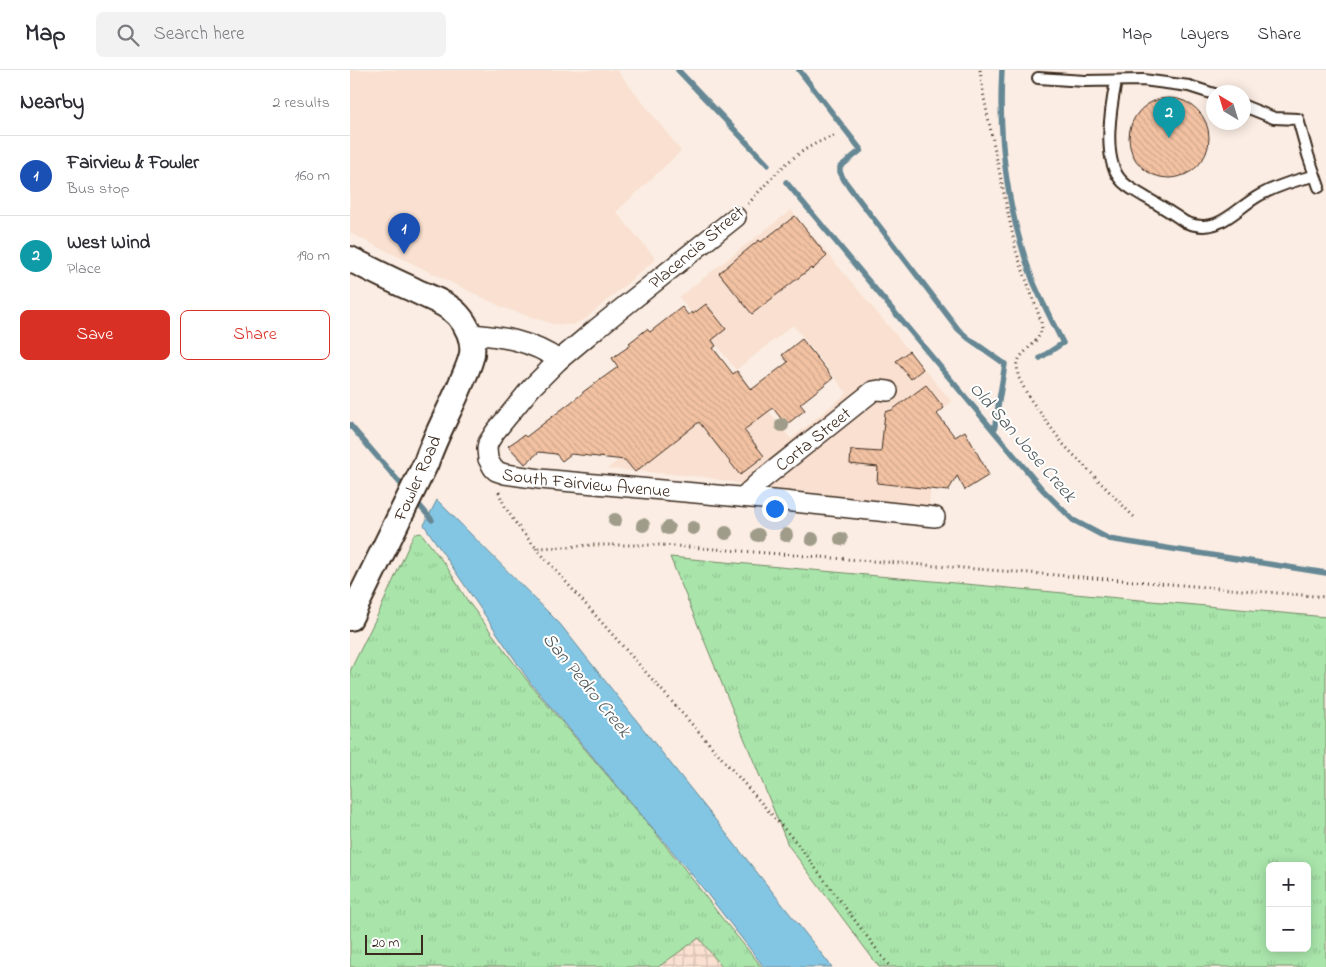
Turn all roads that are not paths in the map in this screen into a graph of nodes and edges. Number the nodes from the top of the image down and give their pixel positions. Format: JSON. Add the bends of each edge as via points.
{"nodes":[{"id":1,"x":1038,"y":78,"type":"dead end"},
{"id":2,"x":1116,"y":81,"type":"junction"},
{"id":3,"x":1206,"y":91,"type":"edge"},
{"id":4,"x":1251,"y":109,"type":"edge"},
{"id":5,"x":1314,"y":176,"type":"junction"},
{"id":6,"x":1319,"y":187,"type":"dead end"},
{"id":7,"x":736,"y":217,"type":"road end"},
{"id":8,"x":350,"y":258,"type":"edge"},
{"id":9,"x":470,"y":334,"type":"junction"},
{"id":10,"x":558,"y":360,"type":"junction"},
{"id":11,"x":888,"y":391,"type":"dead end"},
{"id":12,"x":743,"y":497,"type":"junction"},
{"id":13,"x":935,"y":517,"type":"dead end"},
{"id":14,"x":350,"y":618,"type":"edge"}],
"edges":[{"from":1,"to":2,"type":"lane"},
{"from":2,"to":3,"type":"lane","via":[[1143,80]]},
{"from":2,"to":5,"type":"lane","via":[[1109,129],[1116,172],[1133,190],[1185,222],[1201,226],[1217,223],[1267,192]]},
{"from":4,"to":5,"type":"lane","via":[[1274,118],[1298,119]]},
{"from":5,"to":6,"type":"lane"},
{"from":7,"to":10,"type":"street","name":"Placencia Street"},
{"from":8,"to":9,"type":"street","via":[[452,310]]},
{"from":9,"to":10,"type":"street","via":[[521,341]]},
{"from":9,"to":14,"type":"street","name":"Fowler Road","via":[[472,353],[456,394]]},
{"from":10,"to":12,"type":"street","name":"South Fairview Avenue","via":[[490,438],[487,449],[493,468],[500,473],[540,479]]},
{"from":11,"to":12,"type":"street","name":"Corta Street","via":[[873,391]]},
{"from":12,"to":13,"type":"street","name":"South Fairview Avenue"}]}
